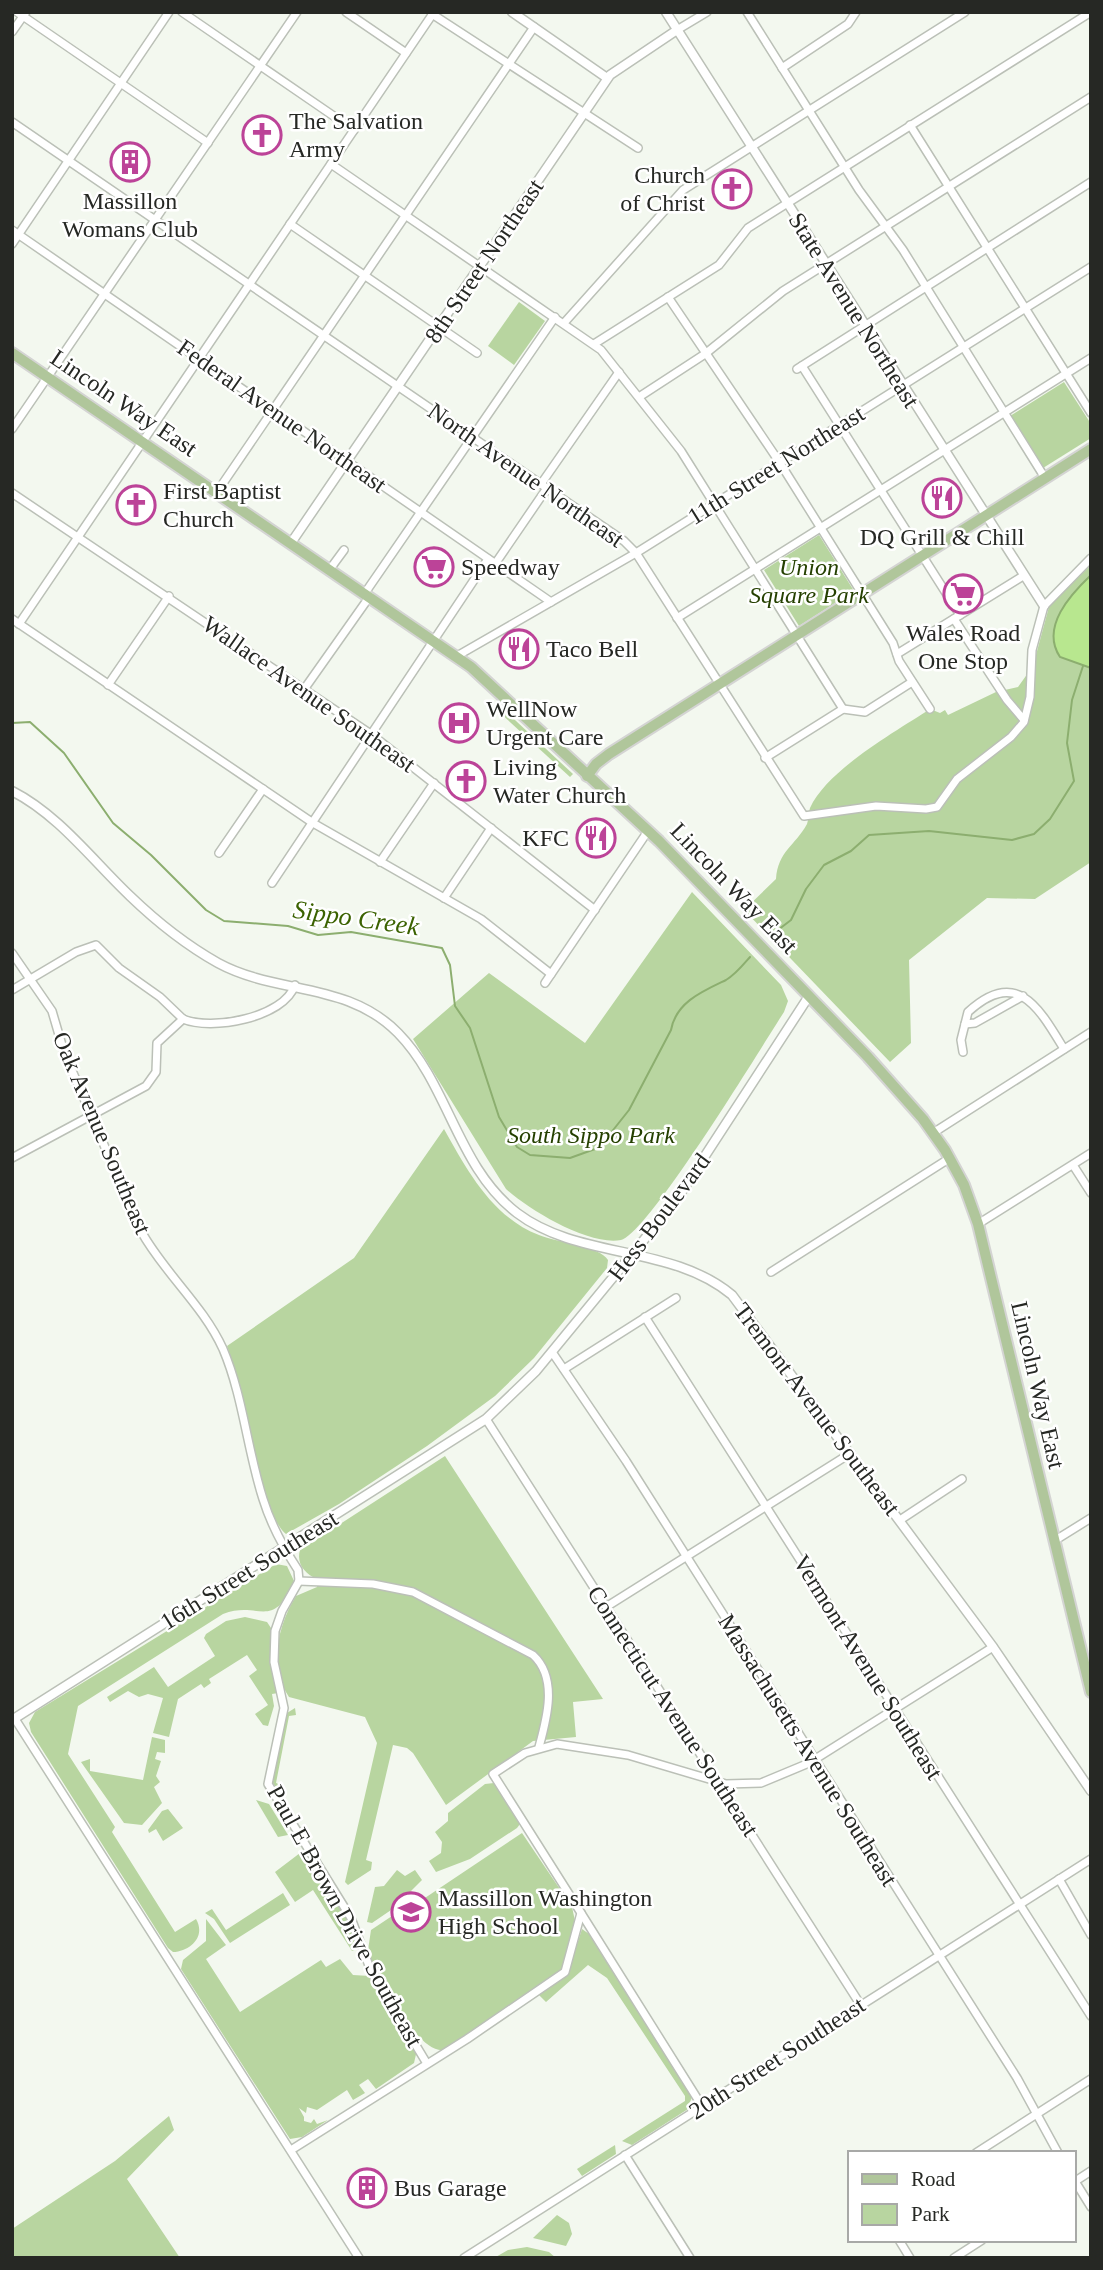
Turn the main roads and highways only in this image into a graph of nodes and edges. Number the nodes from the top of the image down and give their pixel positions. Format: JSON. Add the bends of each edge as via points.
{"nodes":[{"id":1,"x":12,"y":352,"type":"edge"},
{"id":2,"x":1091,"y":449,"type":"edge"},
{"id":3,"x":587,"y":776,"type":"junction"},
{"id":4,"x":1091,"y":1692,"type":"edge"}],
"edges":[{"from":1,"to":3,"type":"main road","name":"Lincoln Way East","via":[[457,656]]},
{"from":2,"to":3,"type":"main road","via":[[609,754]]},
{"from":3,"to":4,"type":"main road","name":"Lincoln Way East","via":[[648,831],[809,996],[877,1068],[950,1158],[978,1224]]}]}
